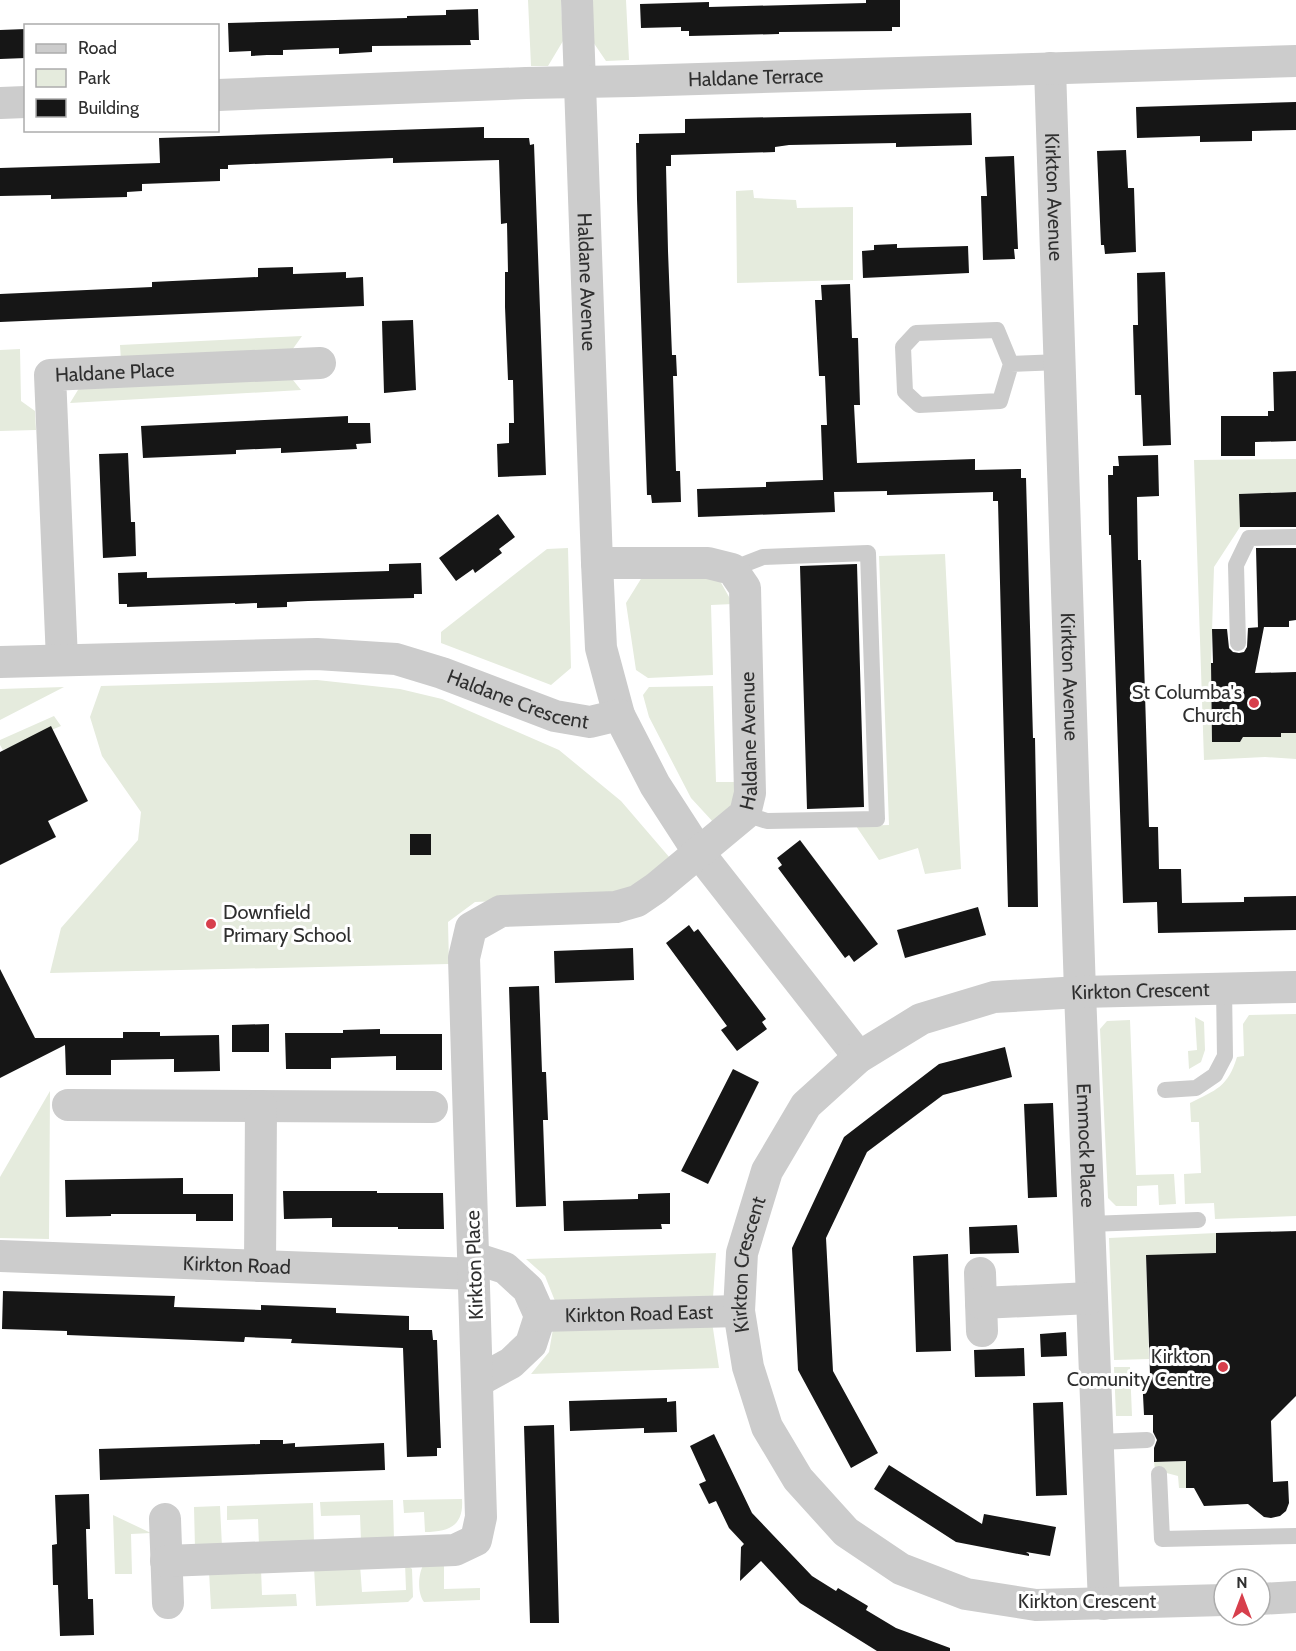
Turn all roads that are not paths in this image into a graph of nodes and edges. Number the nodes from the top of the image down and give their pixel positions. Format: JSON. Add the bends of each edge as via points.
{"nodes":[{"id":1,"x":577,"y":0,"type":"edge"},
{"id":2,"x":1296,"y":61,"type":"edge"},
{"id":3,"x":1050,"y":68,"type":"junction"},
{"id":4,"x":580,"y":82,"type":"junction"},
{"id":5,"x":219,"y":95,"type":"edge"},
{"id":6,"x":24,"y":102,"type":"edge"},
{"id":7,"x":0,"y":103,"type":"edge"},
{"id":8,"x":1060,"y":362,"type":"junction"},
{"id":9,"x":320,"y":363,"type":"dead end"},
{"id":10,"x":1011,"y":364,"type":"junction"},
{"id":11,"x":1296,"y":537,"type":"edge"},
{"id":12,"x":597,"y":563,"type":"junction"},
{"id":13,"x":732,"y":569,"type":"junction"},
{"id":14,"x":1238,"y":643,"type":"dead end"},
{"id":15,"x":62,"y":660,"type":"junction"},
{"id":16,"x":0,"y":662,"type":"edge"},
{"id":17,"x":619,"y":715,"type":"junction"},
{"id":18,"x":745,"y":814,"type":"junction"},
{"id":19,"x":699,"y":853,"type":"junction"},
{"id":20,"x":1296,"y":987,"type":"edge"},
{"id":21,"x":1224,"y":988,"type":"junction"},
{"id":22,"x":1080,"y":992,"type":"junction"},
{"id":23,"x":859,"y":1057,"type":"junction"},
{"id":24,"x":1165,"y":1090,"type":"dead end"},
{"id":25,"x":68,"y":1106,"type":"dead end"},
{"id":26,"x":261,"y":1106,"type":"junction"},
{"id":27,"x":432,"y":1107,"type":"dead end"},
{"id":28,"x":1198,"y":1220,"type":"dead end"},
{"id":29,"x":1089,"y":1224,"type":"junction"},
{"id":30,"x":0,"y":1256,"type":"edge"},
{"id":31,"x":260,"y":1266,"type":"junction"},
{"id":32,"x":474,"y":1266,"type":"junction"},
{"id":33,"x":1091,"y":1298,"type":"junction"},
{"id":34,"x":981,"y":1302,"type":"dead end"},
{"id":35,"x":739,"y":1311,"type":"junction"},
{"id":36,"x":540,"y":1316,"type":"junction"},
{"id":37,"x":478,"y":1381,"type":"junction"},
{"id":38,"x":1147,"y":1440,"type":"dead end"},
{"id":39,"x":1098,"y":1442,"type":"junction"},
{"id":40,"x":1159,"y":1474,"type":"dead end"},
{"id":41,"x":165,"y":1519,"type":"dead end"},
{"id":42,"x":1296,"y":1536,"type":"edge"},
{"id":43,"x":166,"y":1561,"type":"junction"},
{"id":44,"x":1296,"y":1597,"type":"edge"},
{"id":45,"x":1272,"y":1598,"type":"edge"},
{"id":46,"x":1212,"y":1600,"type":"edge"},
{"id":47,"x":168,"y":1603,"type":"dead end"},
{"id":48,"x":1104,"y":1604,"type":"junction"}],
"edges":[{"from":1,"to":4,"type":"street","name":"Haldane Avenue"},
{"from":2,"to":3,"type":"street","name":"Haldane Terrace"},
{"from":3,"to":4,"type":"street","name":"Haldane Terrace"},
{"from":3,"to":8,"type":"street","name":"Kirkton Avenue"},
{"from":4,"to":5,"type":"street","name":"Haldane Terrace"},
{"from":4,"to":12,"type":"street","name":"Haldane Avenue"},
{"from":6,"to":7,"type":"street"},
{"from":8,"to":10,"type":"lane"},
{"from":8,"to":22,"type":"street","name":"Kirkton Avenue"},
{"from":9,"to":15,"type":"street","name":"Haldane Place","via":[[50,375]]},
{"from":10,"to":10,"type":"lane","via":[[997,330],[916,333],[903,347],[905,392],[919,405],[1000,401]]},
{"from":11,"to":14,"type":"lane","via":[[1249,538],[1236,565]]},
{"from":12,"to":13,"type":"street","via":[[708,562]]},
{"from":12,"to":17,"type":"street","name":"Haldane Avenue","via":[[601,648]]},
{"from":13,"to":18,"type":"street","name":"Haldane Avenue","via":[[745,588],[750,793]]},
{"from":13,"to":18,"type":"lane","via":[[763,557],[868,553],[877,819],[767,821]]},
{"from":15,"to":16,"type":"street","name":"Haldane Crescent"},
{"from":15,"to":17,"type":"street","name":"Haldane Crescent","via":[[318,654],[396,659],[555,716],[590,722]]},
{"from":17,"to":19,"type":"street","name":"Haldane Crescent","via":[[655,784]]},
{"from":18,"to":19,"type":"street","name":"Haldane Avenue"},
{"from":19,"to":23,"type":"street","name":"Haldane Crescent"},
{"from":19,"to":32,"type":"street","name":"Kirkton Place","via":[[637,901],[616,907],[501,911],[471,928],[464,958]]},
{"from":20,"to":21,"type":"street","name":"Kirkton Crescent"},
{"from":21,"to":22,"type":"street","name":"Kirkton Crescent"},
{"from":21,"to":24,"type":"lane","via":[[1225,1056],[1215,1075],[1196,1088]]},
{"from":22,"to":23,"type":"street","name":"Kirkton Crescent","via":[[994,998],[921,1019]]},
{"from":22,"to":29,"type":"street","name":"Emmock Place"},
{"from":23,"to":35,"type":"street","name":"Kirkton Crescent","via":[[806,1106],[766,1171],[742,1253]]},
{"from":25,"to":26,"type":"street"},
{"from":26,"to":27,"type":"street"},
{"from":26,"to":31,"type":"street"},
{"from":28,"to":29,"type":"lane"},
{"from":29,"to":33,"type":"street","name":"Emmock Place"},
{"from":30,"to":31,"type":"street","name":"Kirkton Road"},
{"from":31,"to":32,"type":"street","name":"Kirkton Road"},
{"from":32,"to":36,"type":"street","name":"Kirkton Road East","via":[[505,1268],[528,1289]]},
{"from":32,"to":37,"type":"street","name":"Kirkton Place"},
{"from":33,"to":34,"type":"street"},
{"from":33,"to":39,"type":"street","name":"Emmock Place"},
{"from":35,"to":36,"type":"street","name":"Kirkton Road East"},
{"from":35,"to":48,"type":"street","name":"Kirkton Crescent","via":[[748,1367],[767,1427],[798,1479],[846,1532],[901,1569],[966,1594],[1036,1605]]},
{"from":36,"to":37,"type":"street","name":"Kirkton Road East","via":[[531,1344],[511,1363]]},
{"from":37,"to":43,"type":"street","name":"Kirkton Place","via":[[482,1517],[476,1540],[455,1550]]},
{"from":38,"to":39,"type":"lane"},
{"from":39,"to":48,"type":"street","name":"Emmock Place"},
{"from":40,"to":42,"type":"lane","via":[[1162,1539]]},
{"from":41,"to":43,"type":"street"},
{"from":43,"to":47,"type":"street"},
{"from":44,"to":45,"type":"street"},
{"from":46,"to":48,"type":"street","name":"Kirkton Crescent"}]}
